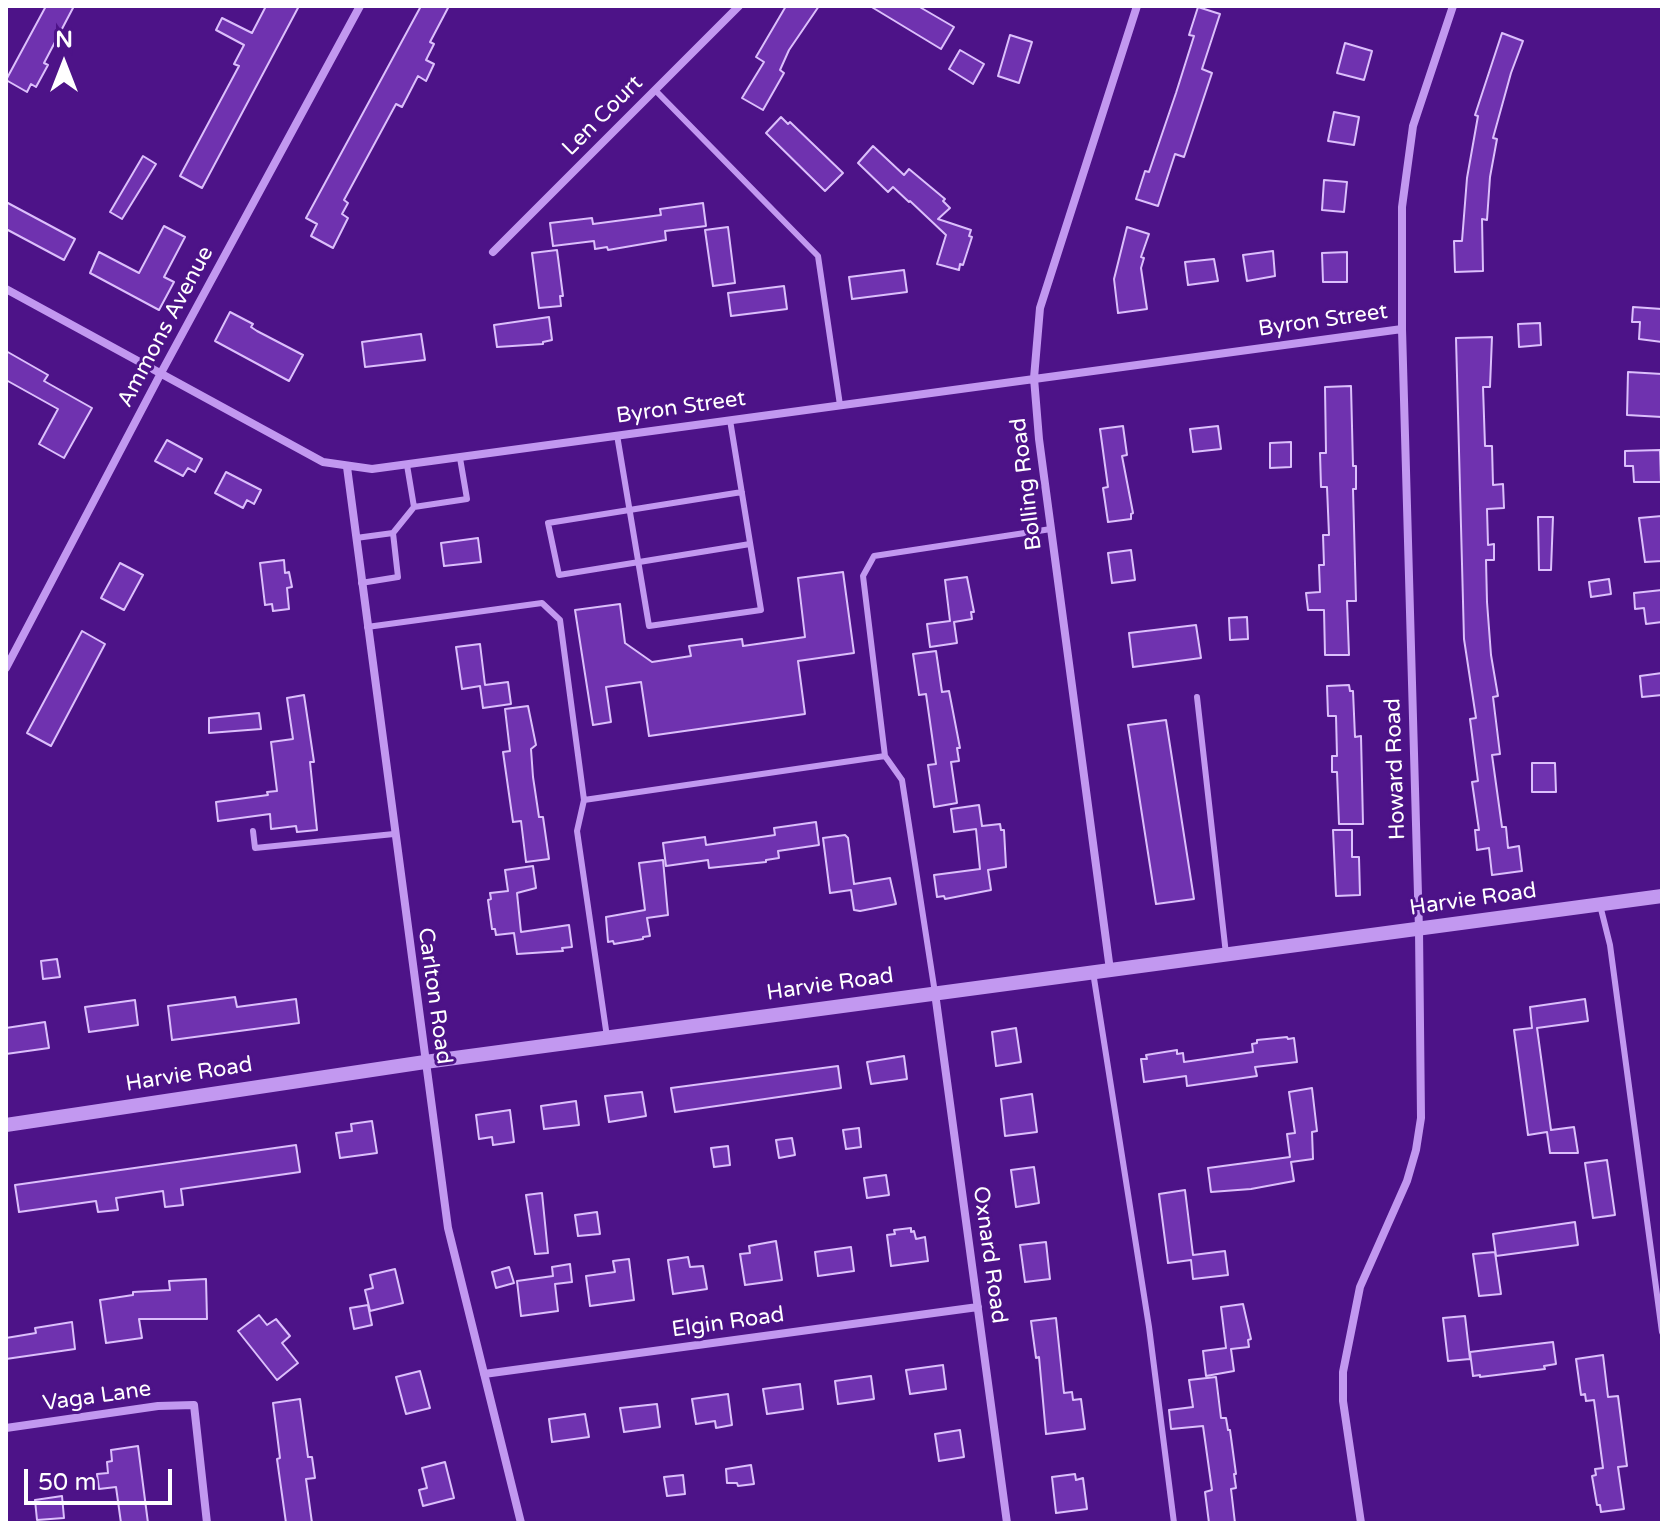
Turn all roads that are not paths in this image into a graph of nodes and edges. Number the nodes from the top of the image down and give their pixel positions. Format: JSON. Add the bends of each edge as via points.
{"nodes":[{"id":1,"x":360,"y":6,"type":"edge"},
{"id":2,"x":739,"y":6,"type":"edge"},
{"id":3,"x":1124,"y":6,"type":"edge"},
{"id":4,"x":1453,"y":6,"type":"edge"},
{"id":5,"x":1136,"y":8,"type":"edge"},
{"id":6,"x":655,"y":90,"type":"junction"},
{"id":7,"x":493,"y":252,"type":"dead end"},
{"id":8,"x":6,"y":289,"type":"edge"},
{"id":9,"x":1402,"y":329,"type":"junction"},
{"id":10,"x":161,"y":373,"type":"junction"},
{"id":11,"x":1034,"y":378,"type":"junction"},
{"id":12,"x":840,"y":405,"type":"junction"},
{"id":13,"x":730,"y":420,"type":"junction"},
{"id":14,"x":617,"y":435,"type":"junction"},
{"id":15,"x":460,"y":458,"type":"junction"},
{"id":16,"x":407,"y":465,"type":"junction"},
{"id":17,"x":347,"y":467,"type":"junction"},
{"id":18,"x":742,"y":492,"type":"junction"},
{"id":19,"x":414,"y":507,"type":"junction"},
{"id":20,"x":630,"y":510,"type":"junction"},
{"id":21,"x":1051,"y":529,"type":"junction"},
{"id":22,"x":393,"y":533,"type":"junction"},
{"id":23,"x":356,"y":538,"type":"junction"},
{"id":24,"x":750,"y":544,"type":"junction"},
{"id":25,"x":639,"y":564,"type":"junction"},
{"id":26,"x":361,"y":583,"type":"junction"},
{"id":27,"x":367,"y":627,"type":"junction"},
{"id":28,"x":6,"y":668,"type":"edge"},
{"id":29,"x":1197,"y":697,"type":"dead end"},
{"id":30,"x":885,"y":756,"type":"junction"},
{"id":31,"x":584,"y":800,"type":"junction"},
{"id":32,"x":253,"y":831,"type":"dead end"},
{"id":33,"x":394,"y":834,"type":"junction"},
{"id":34,"x":1662,"y":896,"type":"edge"},
{"id":35,"x":1600,"y":905,"type":"junction"},
{"id":36,"x":1419,"y":930,"type":"junction"},
{"id":37,"x":1226,"y":954,"type":"junction"},
{"id":38,"x":1110,"y":970,"type":"junction"},
{"id":39,"x":1093,"y":972,"type":"junction"},
{"id":40,"x":935,"y":993,"type":"junction"},
{"id":41,"x":607,"y":1037,"type":"junction"},
{"id":42,"x":425,"y":1062,"type":"junction"},
{"id":43,"x":6,"y":1125,"type":"edge"},
{"id":44,"x":978,"y":1307,"type":"junction"},
{"id":45,"x":1662,"y":1332,"type":"edge"},
{"id":46,"x":484,"y":1374,"type":"junction"},
{"id":47,"x":6,"y":1428,"type":"edge"},
{"id":48,"x":207,"y":1523,"type":"edge"},
{"id":49,"x":521,"y":1523,"type":"edge"},
{"id":50,"x":1007,"y":1523,"type":"edge"},
{"id":51,"x":1174,"y":1523,"type":"edge"},
{"id":52,"x":1361,"y":1523,"type":"edge"}],
"edges":[{"from":1,"to":10,"type":"street","name":"Ammons Avenue"},
{"from":2,"to":6,"type":"street","name":"Len Court"},
{"from":3,"to":5,"type":"street"},
{"from":4,"to":9,"type":"street","name":"Howard Road","via":[[1413,126],[1402,207]]},
{"from":5,"to":11,"type":"street","name":"Bolling Road","via":[[1040,308]]},
{"from":6,"to":7,"type":"street","name":"Len Court"},
{"from":6,"to":12,"type":"lane","via":[[818,256]]},
{"from":8,"to":10,"type":"street","name":"Byron Street"},
{"from":9,"to":11,"type":"street","name":"Byron Street"},
{"from":9,"to":36,"type":"street","name":"Howard Road"},
{"from":10,"to":17,"type":"street","name":"Byron Street","via":[[323,462]]},
{"from":10,"to":28,"type":"street","name":"Ammons Avenue"},
{"from":11,"to":12,"type":"street","name":"Byron Street"},
{"from":11,"to":21,"type":"street","name":"Bolling Road"},
{"from":12,"to":13,"type":"street","name":"Byron Street"},
{"from":13,"to":14,"type":"street","name":"Byron Street"},
{"from":13,"to":18,"type":"lane"},
{"from":14,"to":15,"type":"street","name":"Byron Street"},
{"from":14,"to":20,"type":"lane"},
{"from":15,"to":16,"type":"street","name":"Byron Street"},
{"from":15,"to":19,"type":"lane","via":[[467,499]]},
{"from":16,"to":17,"type":"street","name":"Byron Street"},
{"from":16,"to":19,"type":"lane"},
{"from":17,"to":23,"type":"street","name":"Carlton Road"},
{"from":18,"to":20,"type":"lane"},
{"from":18,"to":24,"type":"lane"},
{"from":19,"to":22,"type":"lane"},
{"from":20,"to":25,"type":"lane"},
{"from":20,"to":25,"type":"lane","via":[[548,523],[559,575]]},
{"from":21,"to":30,"type":"lane","via":[[874,556],[863,576]]},
{"from":21,"to":38,"type":"street","name":"Bolling Road"},
{"from":22,"to":23,"type":"lane"},
{"from":22,"to":26,"type":"lane","via":[[398,577]]},
{"from":23,"to":26,"type":"street","name":"Carlton Road"},
{"from":24,"to":25,"type":"lane"},
{"from":24,"to":25,"type":"lane","via":[[761,610],[649,626]]},
{"from":26,"to":27,"type":"street","name":"Carlton Road"},
{"from":27,"to":31,"type":"lane","via":[[542,603],[560,620]]},
{"from":27,"to":33,"type":"street","name":"Carlton Road"},
{"from":29,"to":37,"type":"lane"},
{"from":30,"to":31,"type":"lane"},
{"from":30,"to":40,"type":"lane","via":[[902,780]]},
{"from":31,"to":41,"type":"lane","via":[[577,831]]},
{"from":32,"to":33,"type":"lane","via":[[255,848]]},
{"from":33,"to":42,"type":"street","name":"Carlton Road"},
{"from":34,"to":35,"type":"street","name":"Harvie Road"},
{"from":35,"to":36,"type":"street","name":"Harvie Road"},
{"from":35,"to":45,"type":"lane","via":[[1610,945]]},
{"from":36,"to":37,"type":"street","name":"Harvie Road"},
{"from":36,"to":52,"type":"street","name":"Howard Road","via":[[1421,1118],[1416,1150],[1360,1287],[1343,1372]]},
{"from":37,"to":38,"type":"street","name":"Harvie Road"},
{"from":38,"to":39,"type":"street","name":"Harvie Road"},
{"from":39,"to":40,"type":"street","name":"Harvie Road"},
{"from":39,"to":51,"type":"lane"},
{"from":40,"to":41,"type":"street","name":"Harvie Road"},
{"from":40,"to":44,"type":"street","name":"Oxnard Road"},
{"from":41,"to":42,"type":"street","name":"Harvie Road"},
{"from":42,"to":43,"type":"street","name":"Harvie Road"},
{"from":42,"to":46,"type":"street","name":"Carlton Road","via":[[448,1228]]},
{"from":44,"to":46,"type":"street","name":"Elgin Road"},
{"from":44,"to":50,"type":"street","name":"Oxnard Road"},
{"from":46,"to":49,"type":"street","name":"Carlton Road"},
{"from":47,"to":48,"type":"street","name":"Vaga Lane","via":[[194,1405]]}]}
